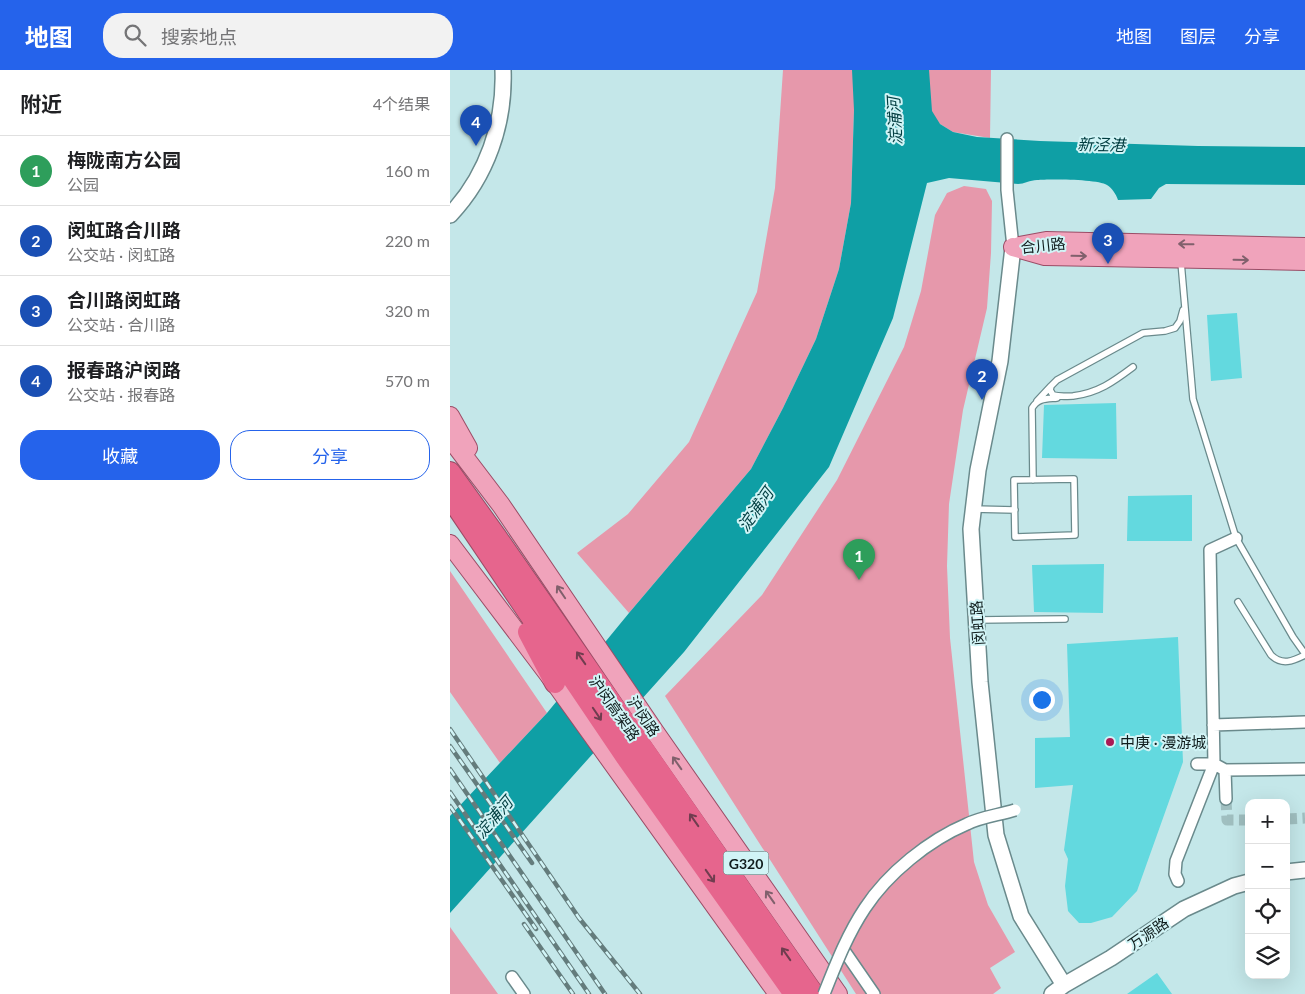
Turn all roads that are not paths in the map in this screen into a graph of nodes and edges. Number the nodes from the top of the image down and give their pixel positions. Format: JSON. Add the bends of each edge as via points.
{"nodes":[{"id":1,"x":503,"y":70,"type":"edge"},
{"id":2,"x":1007,"y":139,"type":"dead end"},
{"id":3,"x":450,"y":214,"type":"edge"},
{"id":4,"x":1013,"y":247,"type":"junction"},
{"id":5,"x":1305,"y":247,"type":"edge"},
{"id":6,"x":1180,"y":258,"type":"junction"},
{"id":7,"x":1305,"y":261,"type":"edge"},
{"id":8,"x":1185,"y":306,"type":"junction"},
{"id":9,"x":1133,"y":367,"type":"dead end"},
{"id":10,"x":1053,"y":384,"type":"junction"},
{"id":11,"x":1062,"y":398,"type":"junction"},
{"id":12,"x":1036,"y":402,"type":"junction"},
{"id":13,"x":450,"y":416,"type":"edge"},
{"id":14,"x":450,"y":438,"type":"edge"},
{"id":15,"x":450,"y":461,"type":"edge"},
{"id":16,"x":450,"y":472,"type":"edge"},
{"id":17,"x":1033,"y":480,"type":"junction"},
{"id":18,"x":450,"y":497,"type":"edge"},
{"id":19,"x":450,"y":502,"type":"edge"},
{"id":20,"x":501,"y":505,"type":"junction"},
{"id":21,"x":974,"y":509,"type":"junction"},
{"id":22,"x":1015,"y":510,"type":"junction"},
{"id":23,"x":450,"y":519,"type":"edge"},
{"id":24,"x":1236,"y":538,"type":"junction"},
{"id":25,"x":489,"y":540,"type":"junction"},
{"id":26,"x":450,"y":544,"type":"edge"},
{"id":27,"x":1238,"y":602,"type":"dead end"},
{"id":28,"x":1065,"y":619,"type":"dead end"},
{"id":29,"x":976,"y":620,"type":"junction"},
{"id":30,"x":1305,"y":654,"type":"edge"},
{"id":31,"x":555,"y":683,"type":"junction"},
{"id":32,"x":1305,"y":722,"type":"edge"},
{"id":33,"x":1213,"y":725,"type":"junction"},
{"id":34,"x":1197,"y":764,"type":"dead end"},
{"id":35,"x":1214,"y":764,"type":"junction"},
{"id":36,"x":1305,"y":769,"type":"edge"},
{"id":37,"x":1225,"y":770,"type":"junction"},
{"id":38,"x":1226,"y":799,"type":"tunnel mouth"},
{"id":39,"x":1014,"y":810,"type":"dead end"},
{"id":40,"x":1305,"y":870,"type":"edge"},
{"id":41,"x":1290,"y":872,"type":"edge"},
{"id":42,"x":1178,"y":881,"type":"dead end"},
{"id":43,"x":1245,"y":883,"type":"edge"},
{"id":44,"x":843,"y":949,"type":"junction"},
{"id":45,"x":512,"y":977,"type":"dead end"},
{"id":46,"x":1058,"y":990,"type":"edge"},
{"id":47,"x":524,"y":994,"type":"edge"},
{"id":48,"x":778,"y":994,"type":"edge"},
{"id":49,"x":794,"y":994,"type":"edge"},
{"id":50,"x":814,"y":994,"type":"edge"},
{"id":51,"x":824,"y":994,"type":"edge"},
{"id":52,"x":838,"y":994,"type":"edge"},
{"id":53,"x":874,"y":994,"type":"edge"}],
"edges":[{"from":1,"to":3,"type":"main road","via":[[502,108],[497,133],[478,176]]},
{"from":2,"to":4,"type":"street","via":[[1007,190]]},
{"from":5,"to":4,"type":"main road","name":"合川路","one_way":true,"via":[[1046,241]]},
{"from":4,"to":6,"type":"main road","name":"合川路","one_way":true,"via":[[1045,256]]},
{"from":4,"to":21,"type":"main road","name":"闵虹路","via":[[1000,361],[978,470]]},
{"from":6,"to":7,"type":"main road","name":"合川路","one_way":true},
{"from":6,"to":8,"type":"lane"},
{"from":8,"to":10,"type":"lane","via":[[1175,328],[1143,333]]},
{"from":8,"to":24,"type":"lane","via":[[1193,399]]},
{"from":9,"to":11,"type":"lane","via":[[1106,387]]},
{"from":10,"to":11,"type":"lane","via":[[1050,390],[1053,395]]},
{"from":10,"to":12,"type":"lane"},
{"from":11,"to":12,"type":"lane"},
{"from":12,"to":17,"type":"lane","via":[[1031,418]]},
{"from":13,"to":20,"type":"main road"},
{"from":14,"to":20,"type":"main road","name":"沪闵路","number":"G320"},
{"from":15,"to":25,"type":"highway"},
{"from":16,"to":25,"type":"highway","name":"沪闵高架路"},
{"from":17,"to":22,"type":"lane","via":[[1014,480]]},
{"from":17,"to":22,"type":"lane","via":[[1074,479],[1075,535],[1016,537]]},
{"from":18,"to":25,"type":"highway","name":"沪闵高架路"},
{"from":19,"to":25,"type":"highway"},
{"from":52,"to":20,"type":"main road","name":"沪闵路","number":"G320","one_way":true},
{"from":21,"to":22,"type":"lane"},
{"from":21,"to":29,"type":"main road","name":"闵虹路"},
{"from":23,"to":31,"type":"highway","via":[[525,625]]},
{"from":24,"to":30,"type":"lane"},
{"from":24,"to":33,"type":"street","via":[[1210,550]]},
{"from":25,"to":49,"type":"highway","name":"沪闵高架路","one_way":true,"via":[[627,759]]},
{"from":50,"to":25,"type":"highway","name":"沪闵高架路","one_way":true},
{"from":26,"to":31,"type":"main road"},
{"from":27,"to":30,"type":"lane","via":[[1276,660],[1295,660]]},
{"from":28,"to":29,"type":"lane"},
{"from":29,"to":46,"type":"main road","name":"闵虹路","via":[[996,835],[1021,916]]},
{"from":31,"to":48,"type":"main road"},
{"from":32,"to":33,"type":"street"},
{"from":33,"to":35,"type":"street"},
{"from":34,"to":35,"type":"street"},
{"from":35,"to":37,"type":"street"},
{"from":35,"to":42,"type":"street","via":[[1176,861]]},
{"from":36,"to":37,"type":"street"},
{"from":37,"to":38,"type":"street"},
{"from":39,"to":44,"type":"street","bridge":true,"via":[[968,823],[938,838],[914,856],[866,906]]},
{"from":40,"to":41,"type":"main road"},
{"from":43,"to":46,"type":"main road","name":"万源路","via":[[1184,909]]},
{"from":44,"to":51,"type":"street","bridge":true},
{"from":44,"to":53,"type":"street"},
{"from":45,"to":47,"type":"street"}]}
